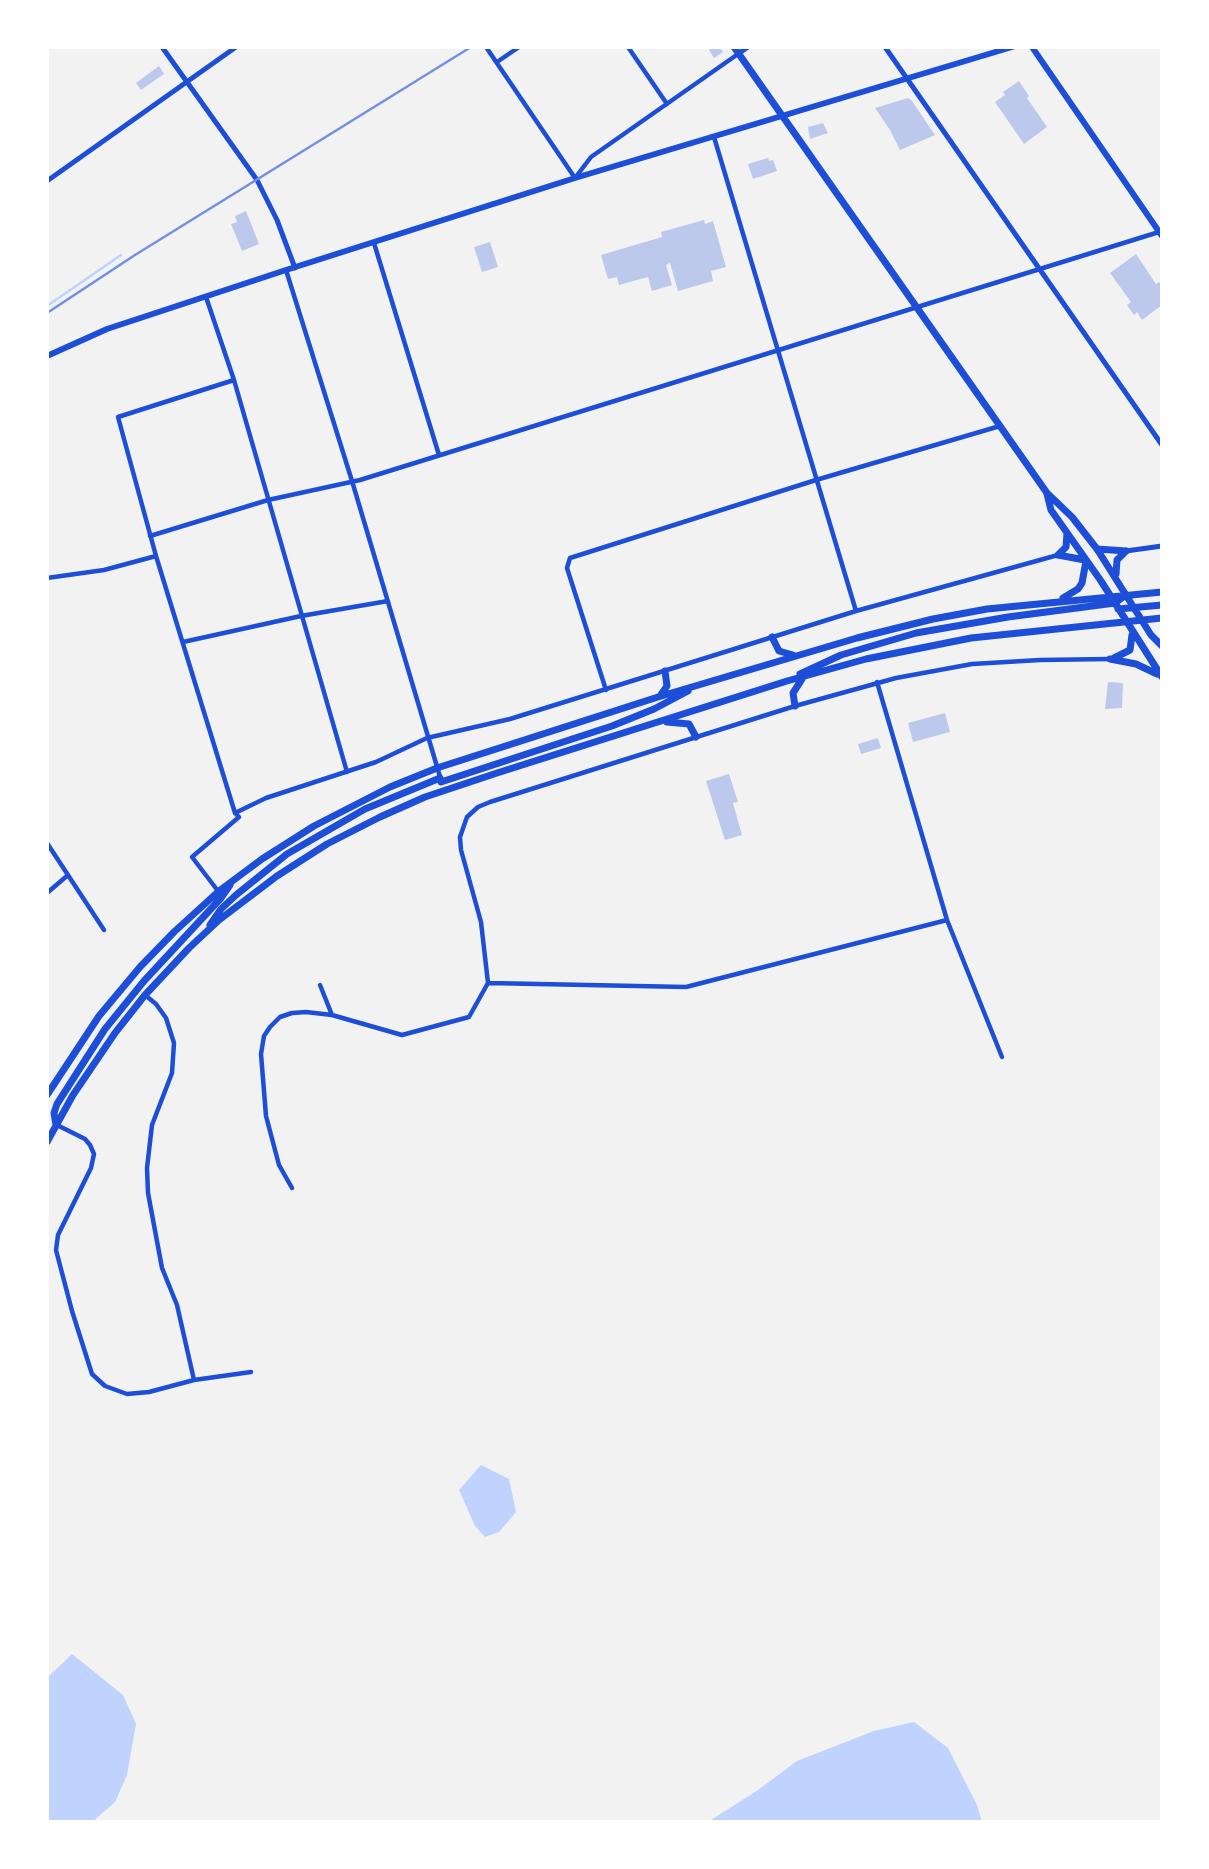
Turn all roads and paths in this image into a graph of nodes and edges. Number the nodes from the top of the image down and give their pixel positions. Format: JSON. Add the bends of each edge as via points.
{"nodes":[{"id":1,"x":162,"y":47,"type":"edge"},
{"id":2,"x":236,"y":47,"type":"edge"},
{"id":3,"x":486,"y":47,"type":"edge"},
{"id":4,"x":519,"y":47,"type":"edge"},
{"id":5,"x":628,"y":47,"type":"edge"},
{"id":6,"x":748,"y":47,"type":"edge"},
{"id":7,"x":885,"y":47,"type":"edge"},
{"id":8,"x":1012,"y":47,"type":"edge"},
{"id":9,"x":1032,"y":47,"type":"edge"},
{"id":10,"x":736,"y":51,"type":"edge"},
{"id":11,"x":497,"y":62,"type":"junction"},
{"id":12,"x":907,"y":79,"type":"junction"},
{"id":13,"x":187,"y":82,"type":"junction"},
{"id":14,"x":667,"y":104,"type":"junction"},
{"id":15,"x":782,"y":117,"type":"junction"},
{"id":16,"x":714,"y":137,"type":"junction"},
{"id":17,"x":575,"y":178,"type":"junction"},
{"id":18,"x":47,"y":181,"type":"edge"},
{"id":19,"x":1161,"y":234,"type":"edge"},
{"id":20,"x":374,"y":243,"type":"junction"},
{"id":21,"x":295,"y":268,"type":"junction"},
{"id":22,"x":1039,"y":268,"type":"junction"},
{"id":23,"x":286,"y":270,"type":"junction"},
{"id":24,"x":206,"y":297,"type":"junction"},
{"id":25,"x":916,"y":306,"type":"junction"},
{"id":26,"x":778,"y":349,"type":"junction"},
{"id":27,"x":47,"y":356,"type":"edge"},
{"id":28,"x":234,"y":380,"type":"junction"},
{"id":29,"x":1000,"y":426,"type":"junction"},
{"id":30,"x":1162,"y":444,"type":"edge"},
{"id":31,"x":439,"y":455,"type":"junction"},
{"id":32,"x":816,"y":480,"type":"junction"},
{"id":33,"x":352,"y":481,"type":"junction"},
{"id":34,"x":1047,"y":493,"type":"junction"},
{"id":35,"x":268,"y":500,"type":"junction"},
{"id":36,"x":1066,"y":532,"type":"junction"},
{"id":37,"x":150,"y":536,"type":"junction"},
{"id":38,"x":1162,"y":546,"type":"edge"},
{"id":39,"x":1097,"y":549,"type":"junction"},
{"id":40,"x":1126,"y":551,"type":"junction"},
{"id":41,"x":1058,"y":555,"type":"junction"},
{"id":42,"x":156,"y":556,"type":"junction"},
{"id":43,"x":1086,"y":560,"type":"junction"},
{"id":44,"x":1116,"y":577,"type":"junction"},
{"id":45,"x":47,"y":578,"type":"edge"},
{"id":46,"x":1162,"y":592,"type":"edge"},
{"id":47,"x":1127,"y":595,"type":"junction"},
{"id":48,"x":388,"y":601,"type":"junction"},
{"id":49,"x":1058,"y":601,"type":"junction"},
{"id":50,"x":1114,"y":603,"type":"junction"},
{"id":51,"x":1162,"y":604,"type":"edge"},
{"id":52,"x":1135,"y":607,"type":"junction"},
{"id":53,"x":856,"y":611,"type":"junction"},
{"id":54,"x":301,"y":616,"type":"junction"},
{"id":55,"x":1162,"y":618,"type":"edge"},
{"id":56,"x":1142,"y":620,"type":"junction"},
{"id":57,"x":1126,"y":622,"type":"junction"},
{"id":58,"x":1132,"y":634,"type":"junction"},
{"id":59,"x":772,"y":637,"type":"junction"},
{"id":60,"x":183,"y":642,"type":"junction"},
{"id":61,"x":1162,"y":646,"type":"edge"},
{"id":62,"x":793,"y":655,"type":"junction"},
{"id":63,"x":1110,"y":659,"type":"junction"},
{"id":64,"x":665,"y":671,"type":"junction"},
{"id":65,"x":805,"y":676,"type":"junction"},
{"id":66,"x":1161,"y":676,"type":"edge"},
{"id":67,"x":787,"y":681,"type":"junction"},
{"id":68,"x":877,"y":682,"type":"junction"},
{"id":69,"x":697,"y":685,"type":"junction"},
{"id":70,"x":606,"y":690,"type":"junction"},
{"id":71,"x":658,"y":697,"type":"junction"},
{"id":72,"x":795,"y":706,"type":"junction"},
{"id":73,"x":656,"y":723,"type":"junction"},
{"id":74,"x":696,"y":737,"type":"junction"},
{"id":75,"x":427,"y":738,"type":"junction"},
{"id":76,"x":437,"y":768,"type":"junction"},
{"id":77,"x":347,"y":772,"type":"junction"},
{"id":78,"x":441,"y":780,"type":"junction"},
{"id":79,"x":444,"y":791,"type":"junction"},
{"id":80,"x":235,"y":813,"type":"junction"},
{"id":81,"x":47,"y":844,"type":"edge"},
{"id":82,"x":68,"y":876,"type":"junction"},
{"id":83,"x":232,"y":882,"type":"junction"},
{"id":84,"x":219,"y":891,"type":"junction"},
{"id":85,"x":47,"y":893,"type":"edge"},
{"id":86,"x":947,"y":920,"type":"junction"},
{"id":87,"x":104,"y":930,"type":"dead end"},
{"id":88,"x":206,"y":932,"type":"junction"},
{"id":89,"x":488,"y":983,"type":"junction"},
{"id":90,"x":320,"y":985,"type":"dead end"},
{"id":91,"x":145,"y":995,"type":"junction"},
{"id":92,"x":332,"y":1016,"type":"junction"},
{"id":93,"x":1002,"y":1057,"type":"dead end"},
{"id":94,"x":61,"y":1073,"type":"junction"},
{"id":95,"x":47,"y":1084,"type":"edge"},
{"id":96,"x":47,"y":1095,"type":"edge"},
{"id":97,"x":47,"y":1119,"type":"edge"},
{"id":98,"x":56,"y":1125,"type":"junction"},
{"id":99,"x":47,"y":1142,"type":"edge"},
{"id":100,"x":292,"y":1188,"type":"dead end"},
{"id":101,"x":251,"y":1372,"type":"dead end"},
{"id":102,"x":194,"y":1380,"type":"junction"}],
"edges":[{"from":1,"to":13,"type":"street"},
{"from":2,"to":13,"type":"street"},
{"from":3,"to":11,"type":"street"},
{"from":4,"to":11,"type":"street"},
{"from":5,"to":14,"type":"street"},
{"from":6,"to":10,"type":"street"},
{"from":7,"to":12,"type":"street"},
{"from":8,"to":12,"type":"main road"},
{"from":9,"to":19,"type":"main road"},
{"from":10,"to":14,"type":"street"},
{"from":10,"to":15,"type":"main road"},
{"from":11,"to":17,"type":"street"},
{"from":12,"to":15,"type":"main road"},
{"from":12,"to":22,"type":"street"},
{"from":13,"to":18,"type":"street"},
{"from":13,"to":21,"type":"street","via":[[257,180]]},
{"from":14,"to":17,"type":"street","via":[[591,157]]},
{"from":15,"to":16,"type":"main road"},
{"from":15,"to":25,"type":"main road"},
{"from":16,"to":17,"type":"main road"},
{"from":16,"to":26,"type":"street"},
{"from":17,"to":20,"type":"main road"},
{"from":19,"to":22,"type":"street"},
{"from":20,"to":21,"type":"main road"},
{"from":20,"to":31,"type":"street"},
{"from":21,"to":23,"type":"main road"},
{"from":22,"to":25,"type":"street"},
{"from":22,"to":30,"type":"street"},
{"from":23,"to":24,"type":"main road"},
{"from":23,"to":33,"type":"street"},
{"from":24,"to":27,"type":"main road","via":[[107,329]]},
{"from":24,"to":28,"type":"street"},
{"from":25,"to":26,"type":"street"},
{"from":25,"to":29,"type":"main road"},
{"from":26,"to":31,"type":"street"},
{"from":26,"to":32,"type":"street"},
{"from":28,"to":35,"type":"street"},
{"from":28,"to":37,"type":"street","via":[[118,417]]},
{"from":29,"to":32,"type":"street"},
{"from":29,"to":34,"type":"main road"},
{"from":31,"to":33,"type":"street"},
{"from":32,"to":53,"type":"street"},
{"from":32,"to":70,"type":"street","via":[[572,557],[567,568]]},
{"from":33,"to":35,"type":"street"},
{"from":33,"to":48,"type":"street"},
{"from":34,"to":36,"type":"main road","via":[[1051,510]]},
{"from":34,"to":39,"type":"main road"},
{"from":35,"to":37,"type":"street"},
{"from":35,"to":54,"type":"street"},
{"from":36,"to":41,"type":"main road","via":[[1066,547]]},
{"from":36,"to":43,"type":"main road"},
{"from":37,"to":42,"type":"street"},
{"from":38,"to":40,"type":"street"},
{"from":39,"to":40,"type":"main road"},
{"from":39,"to":44,"type":"main road"},
{"from":40,"to":44,"type":"main road","via":[[1117,560]]},
{"from":41,"to":43,"type":"main road"},
{"from":41,"to":53,"type":"street"},
{"from":42,"to":45,"type":"street"},
{"from":42,"to":60,"type":"street"},
{"from":43,"to":49,"type":"main road","via":[[1078,589]]},
{"from":43,"to":50,"type":"main road"},
{"from":44,"to":47,"type":"main road"},
{"from":46,"to":47,"type":"main road"},
{"from":47,"to":50,"type":"main road"},
{"from":47,"to":52,"type":"main road"},
{"from":48,"to":54,"type":"street"},
{"from":48,"to":75,"type":"street"},
{"from":49,"to":50,"type":"main road"},
{"from":49,"to":62,"type":"main road","via":[[933,619]]},
{"from":50,"to":52,"type":"main road"},
{"from":50,"to":57,"type":"main road"},
{"from":50,"to":67,"type":"main road","via":[[916,633],[826,661]]},
{"from":51,"to":52,"type":"main road"},
{"from":52,"to":56,"type":"main road"},
{"from":53,"to":59,"type":"street"},
{"from":54,"to":60,"type":"street"},
{"from":54,"to":77,"type":"street"},
{"from":55,"to":56,"type":"main road"},
{"from":56,"to":57,"type":"main road"},
{"from":56,"to":61,"type":"main road"},
{"from":57,"to":58,"type":"main road"},
{"from":57,"to":65,"type":"main road","via":[[960,639]]},
{"from":58,"to":63,"type":"main road","via":[[1130,650]]},
{"from":58,"to":66,"type":"main road"},
{"from":59,"to":62,"type":"main road","via":[[779,651]]},
{"from":59,"to":64,"type":"street"},
{"from":60,"to":80,"type":"street"},
{"from":62,"to":69,"type":"main road"},
{"from":63,"to":66,"type":"main road","via":[[1135,663]]},
{"from":63,"to":68,"type":"street","via":[[972,664]]},
{"from":64,"to":70,"type":"street"},
{"from":64,"to":71,"type":"main road","via":[[667,686]]},
{"from":65,"to":67,"type":"main road"},
{"from":65,"to":72,"type":"main road","via":[[794,689]]},
{"from":67,"to":73,"type":"main road"},
{"from":68,"to":72,"type":"street"},
{"from":68,"to":86,"type":"street"},
{"from":69,"to":71,"type":"main road"},
{"from":69,"to":78,"type":"main road","via":[[612,726]]},
{"from":70,"to":75,"type":"street","via":[[501,722]]},
{"from":71,"to":76,"type":"main road"},
{"from":72,"to":74,"type":"street"},
{"from":73,"to":74,"type":"main road","via":[[685,722]]},
{"from":73,"to":79,"type":"main road"},
{"from":74,"to":89,"type":"street","via":[[490,802],[467,817],[459,843],[481,922]]},
{"from":75,"to":76,"type":"street"},
{"from":75,"to":77,"type":"street"},
{"from":76,"to":78,"type":"street"},
{"from":76,"to":83,"type":"main road","via":[[354,804],[297,836]]},
{"from":77,"to":80,"type":"street"},
{"from":78,"to":79,"type":"street"},
{"from":78,"to":88,"type":"main road","via":[[365,809],[287,854],[221,909]]},
{"from":79,"to":88,"type":"main road","via":[[315,851]]},
{"from":80,"to":84,"type":"street","via":[[239,817],[192,857]]},
{"from":81,"to":82,"type":"street"},
{"from":82,"to":85,"type":"street"},
{"from":82,"to":87,"type":"street"},
{"from":83,"to":84,"type":"main road"},
{"from":83,"to":98,"type":"main road","via":[[105,1029],[57,1104]]},
{"from":84,"to":94,"type":"main road","via":[[132,976]]},
{"from":86,"to":89,"type":"street","via":[[686,987]]},
{"from":86,"to":93,"type":"street"},
{"from":88,"to":91,"type":"main road"},
{"from":89,"to":92,"type":"street","via":[[469,1017],[402,1035]]},
{"from":90,"to":92,"type":"street"},
{"from":91,"to":98,"type":"main road","via":[[91,1067]]},
{"from":91,"to":102,"type":"street","via":[[162,1011],[174,1043],[172,1073],[152,1125],[148,1194],[162,1268],[177,1305]]},
{"from":92,"to":100,"type":"street","via":[[292,1013],[280,1017],[264,1037],[266,1116],[279,1165]]},
{"from":94,"to":95,"type":"main road"},
{"from":94,"to":96,"type":"main road"},
{"from":97,"to":98,"type":"street"},
{"from":98,"to":99,"type":"main road"},
{"from":98,"to":102,"type":"street","via":[[85,1139],[94,1154],[92,1168],[56,1243],[89,1367],[98,1381],[127,1394]]},
{"from":101,"to":102,"type":"street"}]}
